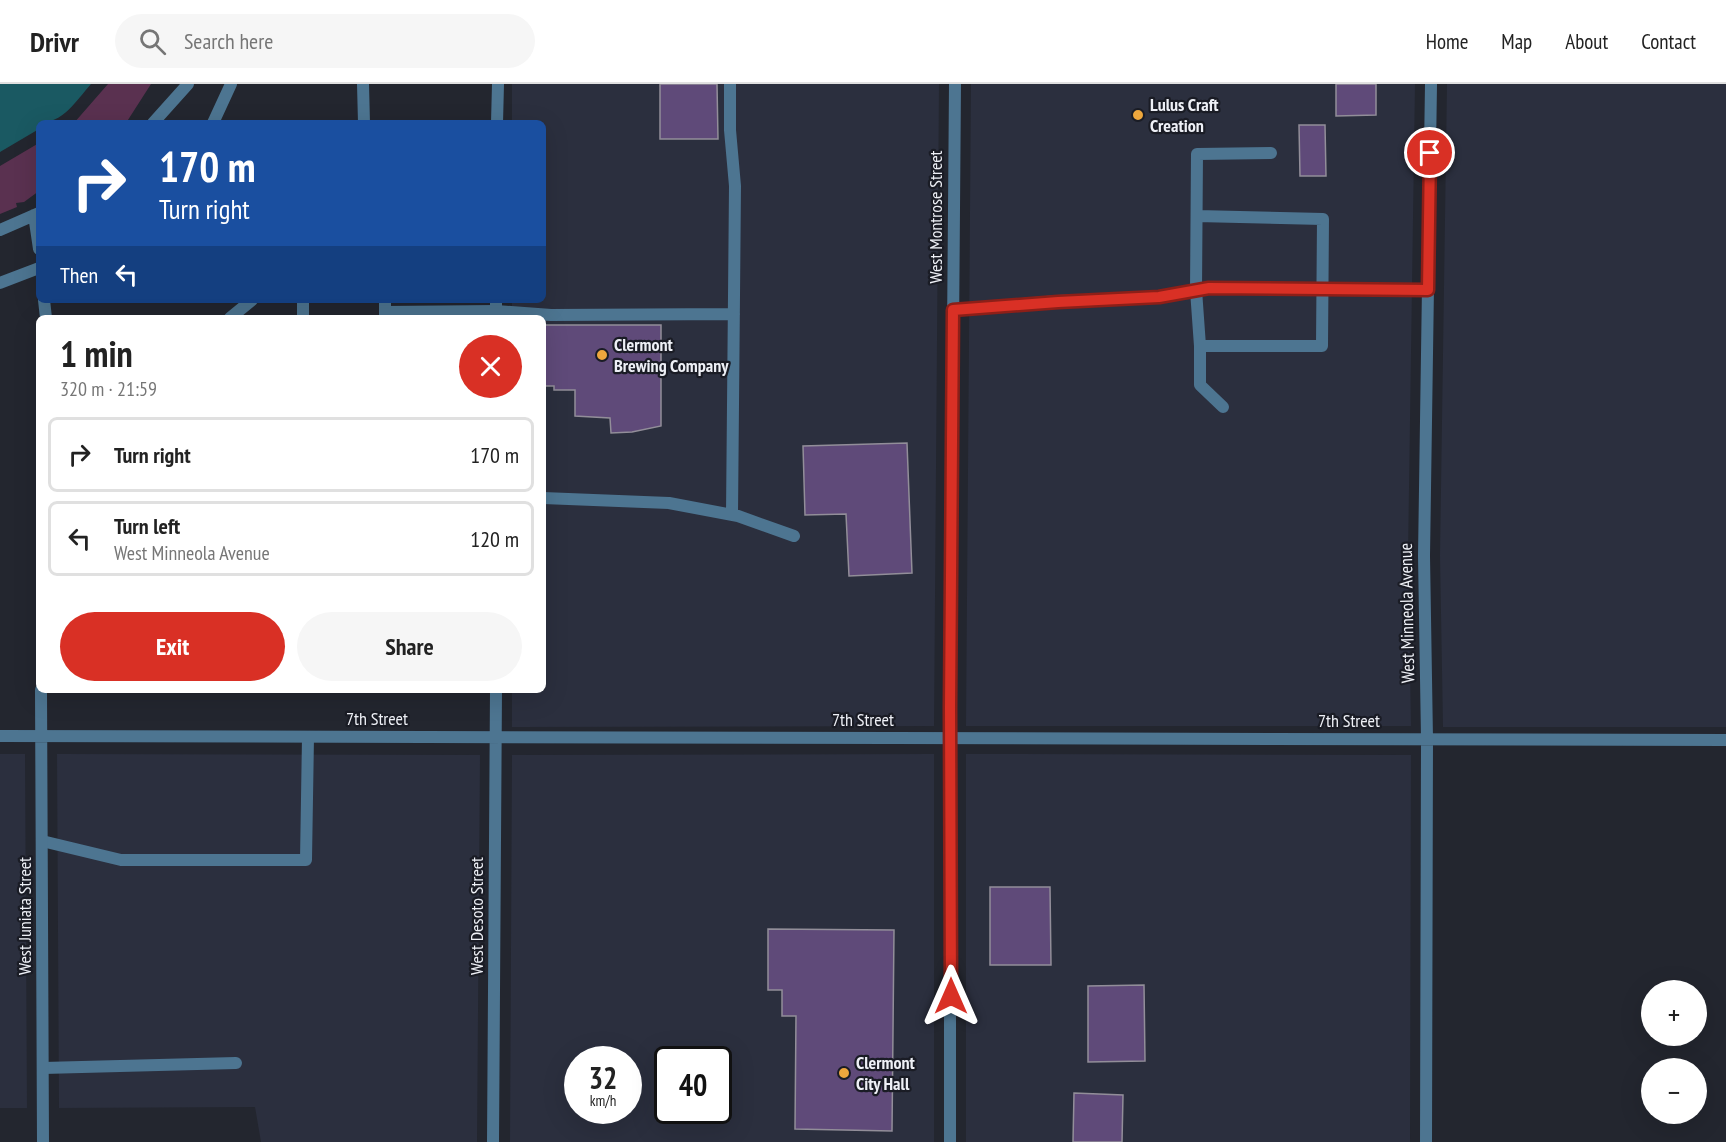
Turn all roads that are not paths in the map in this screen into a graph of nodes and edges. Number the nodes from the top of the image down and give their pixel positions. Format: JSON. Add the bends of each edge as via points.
{"nodes":[{"id":1,"x":188,"y":84,"type":"edge"},
{"id":2,"x":231,"y":84,"type":"edge"},
{"id":3,"x":363,"y":84,"type":"edge"},
{"id":4,"x":498,"y":84,"type":"edge"},
{"id":5,"x":730,"y":84,"type":"edge"},
{"id":6,"x":955,"y":84,"type":"edge"},
{"id":7,"x":1431,"y":84,"type":"edge"},
{"id":8,"x":156,"y":120,"type":"edge"},
{"id":9,"x":214,"y":120,"type":"edge"},
{"id":10,"x":364,"y":120,"type":"edge"},
{"id":11,"x":497,"y":120,"type":"edge"},
{"id":12,"x":1271,"y":153,"type":"dead end"},
{"id":13,"x":36,"y":214,"type":"edge"},
{"id":14,"x":1197,"y":216,"type":"junction"},
{"id":15,"x":0,"y":230,"type":"edge"},
{"id":16,"x":36,"y":269,"type":"edge"},
{"id":17,"x":0,"y":283,"type":"edge"},
{"id":18,"x":1323,"y":289,"type":"junction"},
{"id":19,"x":1196,"y":290,"type":"junction"},
{"id":20,"x":1428,"y":290,"type":"junction"},
{"id":21,"x":248,"y":303,"type":"edge"},
{"id":22,"x":385,"y":310,"type":"edge"},
{"id":23,"x":496,"y":310,"type":"edge"},
{"id":24,"x":953,"y":310,"type":"junction"},
{"id":25,"x":734,"y":314,"type":"junction"},
{"id":26,"x":234,"y":315,"type":"edge"},
{"id":27,"x":1200,"y":346,"type":"junction"},
{"id":28,"x":1223,"y":407,"type":"dead end"},
{"id":29,"x":546,"y":498,"type":"edge"},
{"id":30,"x":732,"y":515,"type":"junction"},
{"id":31,"x":794,"y":536,"type":"dead end"},
{"id":32,"x":41,"y":693,"type":"edge"},
{"id":33,"x":496,"y":693,"type":"edge"},
{"id":34,"x":0,"y":736,"type":"edge"},
{"id":35,"x":41,"y":736,"type":"junction"},
{"id":36,"x":308,"y":737,"type":"junction"},
{"id":37,"x":496,"y":737,"type":"junction"},
{"id":38,"x":950,"y":738,"type":"junction"},
{"id":39,"x":1427,"y":739,"type":"junction"},
{"id":40,"x":1726,"y":740,"type":"edge"},
{"id":41,"x":42,"y":841,"type":"junction"},
{"id":42,"x":236,"y":1063,"type":"dead end"},
{"id":43,"x":43,"y":1068,"type":"junction"},
{"id":44,"x":43,"y":1142,"type":"edge"},
{"id":45,"x":494,"y":1142,"type":"edge"},
{"id":46,"x":950,"y":1142,"type":"edge"},
{"id":47,"x":1426,"y":1142,"type":"edge"}],
"edges":[{"from":1,"to":8,"type":"street"},
{"from":2,"to":9,"type":"street"},
{"from":3,"to":10,"type":"street"},
{"from":4,"to":11,"type":"street"},
{"from":5,"to":25,"type":"street","via":[[735,186]]},
{"from":6,"to":24,"type":"street","name":"West Montrose Street"},
{"from":7,"to":20,"type":"street","name":"West Minneola Avenue"},
{"from":12,"to":14,"type":"street","via":[[1197,153]]},
{"from":13,"to":15,"type":"street"},
{"from":14,"to":18,"type":"street","via":[[1323,219]]},
{"from":14,"to":19,"type":"street"},
{"from":16,"to":17,"type":"street"},
{"from":18,"to":19,"type":"street"},
{"from":18,"to":20,"type":"street"},
{"from":18,"to":27,"type":"street","via":[[1322,346]]},
{"from":19,"to":24,"type":"street","via":[[1159,297]]},
{"from":19,"to":27,"type":"street"},
{"from":20,"to":39,"type":"street","name":"West Minneola Avenue","via":[[1424,556]]},
{"from":21,"to":26,"type":"street"},
{"from":22,"to":23,"type":"street"},
{"from":23,"to":25,"type":"street","via":[[551,315]]},
{"from":24,"to":38,"type":"street","name":"West Montrose Street"},
{"from":25,"to":30,"type":"street"},
{"from":27,"to":28,"type":"street","via":[[1200,385]]},
{"from":29,"to":30,"type":"street","via":[[669,503]]},
{"from":30,"to":31,"type":"street"},
{"from":32,"to":35,"type":"street","name":"West Juniata Street"},
{"from":33,"to":37,"type":"street","name":"West Desoto Street"},
{"from":34,"to":35,"type":"street","name":"7th Street"},
{"from":35,"to":36,"type":"street","name":"7th Street"},
{"from":35,"to":41,"type":"street","name":"West Juniata Street"},
{"from":36,"to":37,"type":"street","name":"7th Street"},
{"from":36,"to":41,"type":"street","via":[[306,860],[121,860]]},
{"from":37,"to":38,"type":"street","name":"7th Street"},
{"from":37,"to":45,"type":"street","name":"West Desoto Street"},
{"from":38,"to":39,"type":"street","name":"7th Street"},
{"from":38,"to":46,"type":"street","name":"West Montrose Street"},
{"from":39,"to":40,"type":"street","name":"7th Street"},
{"from":39,"to":47,"type":"street","name":"West Minneola Avenue"},
{"from":41,"to":43,"type":"street","name":"West Juniata Street"},
{"from":42,"to":43,"type":"street"},
{"from":43,"to":44,"type":"street","name":"West Juniata Street"}]}
